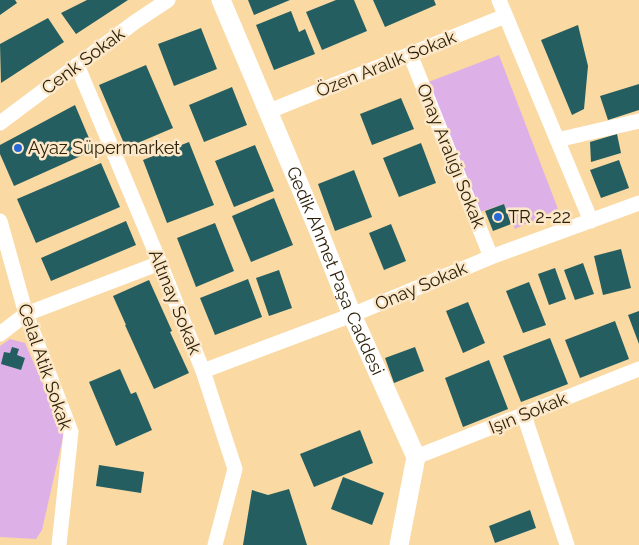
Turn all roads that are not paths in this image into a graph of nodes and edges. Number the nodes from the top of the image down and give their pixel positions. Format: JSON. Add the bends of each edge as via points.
{"nodes":[{"id":1,"x":168,"y":0,"type":"edge"},
{"id":2,"x":220,"y":0,"type":"edge"},
{"id":3,"x":499,"y":0,"type":"edge"},
{"id":4,"x":505,"y":16,"type":"junction"},
{"id":5,"x":410,"y":54,"type":"junction"},
{"id":6,"x":77,"y":65,"type":"junction"},
{"id":7,"x":267,"y":112,"type":"junction"},
{"id":8,"x":1,"y":120,"type":"edge"},
{"id":9,"x":639,"y":122,"type":"edge"},
{"id":10,"x":557,"y":140,"type":"junction"},
{"id":11,"x":639,"y":204,"type":"edge"},
{"id":12,"x":590,"y":221,"type":"junction"},
{"id":13,"x":1,"y":225,"type":"edge"},
{"id":14,"x":492,"y":257,"type":"junction"},
{"id":15,"x":160,"y":262,"type":"junction"},
{"id":16,"x":26,"y":314,"type":"junction"},
{"id":17,"x":352,"y":315,"type":"junction"},
{"id":18,"x":0,"y":334,"type":"edge"},
{"id":19,"x":639,"y":369,"type":"edge"},
{"id":20,"x":203,"y":371,"type":"junction"},
{"id":21,"x":524,"y":415,"type":"junction"},
{"id":22,"x":416,"y":458,"type":"junction"},
{"id":23,"x":59,"y":545,"type":"edge"},
{"id":24,"x":215,"y":545,"type":"edge"},
{"id":25,"x":399,"y":545,"type":"edge"},
{"id":26,"x":566,"y":545,"type":"edge"}],
"edges":[{"from":1,"to":6,"type":"street","name":"Cenk Sokak"},
{"from":2,"to":7,"type":"street","name":"Gedik Ahmet Paşa Caddesi"},
{"from":3,"to":4,"type":"street"},
{"from":4,"to":5,"type":"street","name":"Özen Aralık Sokak"},
{"from":4,"to":10,"type":"street"},
{"from":5,"to":7,"type":"street","name":"Özen Aralık Sokak"},
{"from":5,"to":14,"type":"street","name":"Onay Aralığı Sokak"},
{"from":6,"to":8,"type":"street","name":"Cenk Sokak"},
{"from":6,"to":15,"type":"street","name":"Altınay Sokak"},
{"from":7,"to":17,"type":"street","name":"Gedik Ahmet Paşa Caddesi"},
{"from":9,"to":10,"type":"street"},
{"from":10,"to":12,"type":"street"},
{"from":11,"to":12,"type":"street","name":"Onay Sokak"},
{"from":12,"to":14,"type":"street","name":"Onay Sokak"},
{"from":13,"to":16,"type":"street","name":"Celal Atik Sokak"},
{"from":14,"to":17,"type":"street","name":"Onay Sokak"},
{"from":15,"to":16,"type":"street"},
{"from":15,"to":20,"type":"street","name":"Altınay Sokak"},
{"from":16,"to":18,"type":"street"},
{"from":16,"to":23,"type":"street","name":"Celal Atik Sokak","via":[[71,432]]},
{"from":17,"to":20,"type":"street","name":"Onay Sokak"},
{"from":17,"to":22,"type":"street","name":"Gedik Ahmet Paşa Caddesi"},
{"from":19,"to":21,"type":"street","name":"Işın Sokak"},
{"from":20,"to":24,"type":"street","name":"Altınay Sokak","via":[[235,469]]},
{"from":21,"to":22,"type":"street","name":"Işın Sokak"},
{"from":21,"to":26,"type":"street"},
{"from":22,"to":25,"type":"street"}]}
